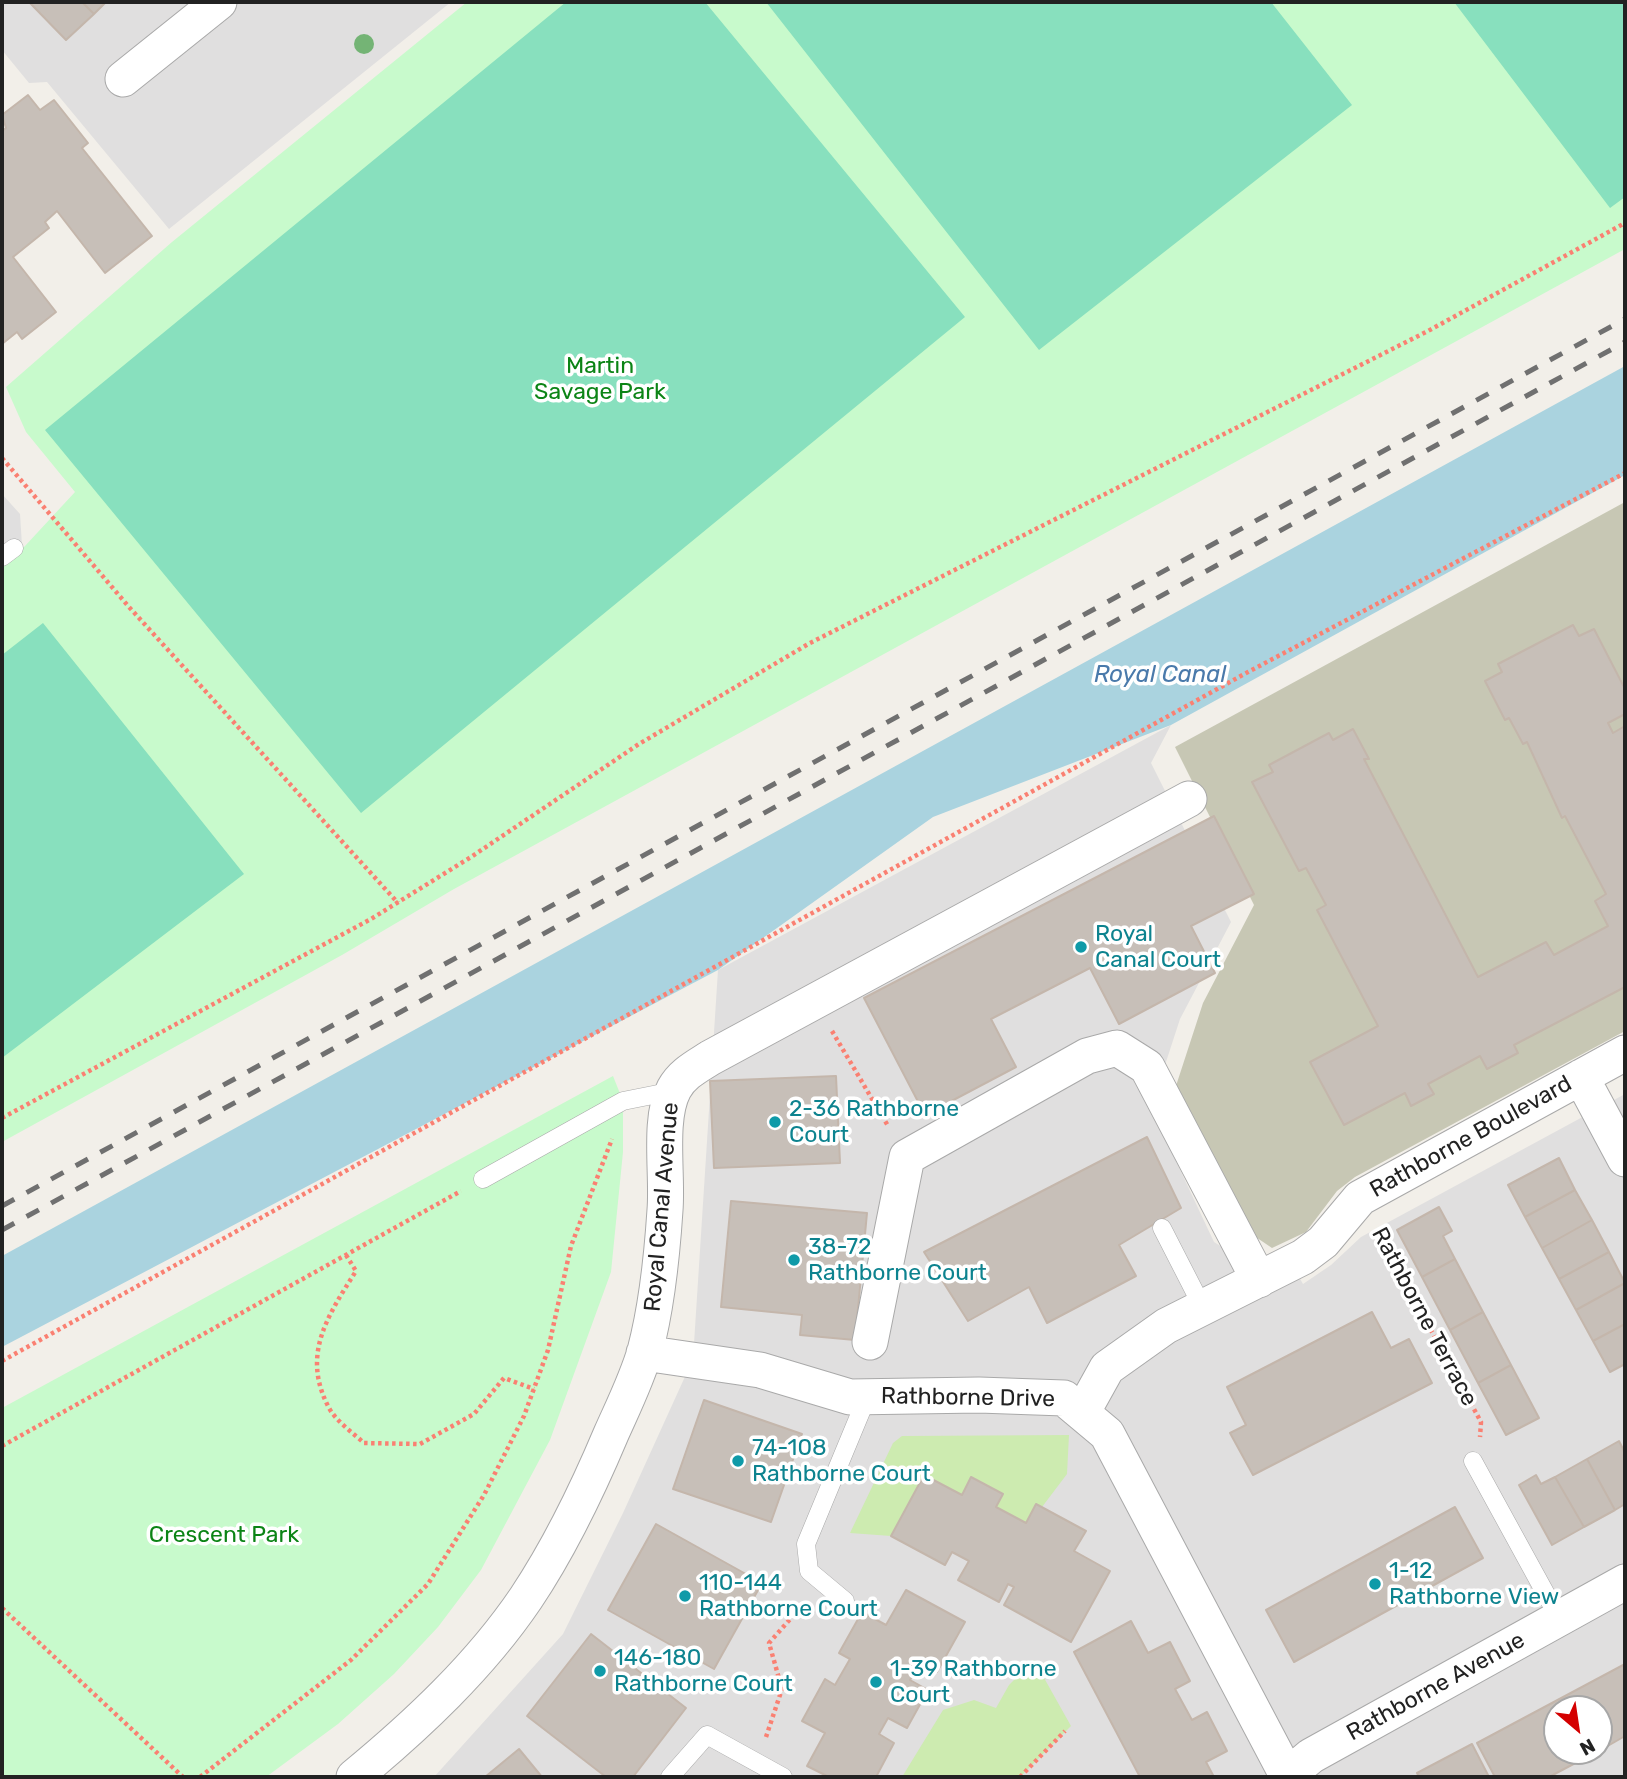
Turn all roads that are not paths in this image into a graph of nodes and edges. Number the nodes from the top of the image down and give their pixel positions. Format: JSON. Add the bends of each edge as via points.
{"nodes":[{"id":1,"x":219,"y":2,"type":"edge"},
{"id":2,"x":123,"y":79,"type":"dead end"},
{"id":3,"x":1189,"y":799,"type":"dead end"},
{"id":4,"x":1625,"y":1053,"type":"edge"},
{"id":5,"x":1581,"y":1077,"type":"junction"},
{"id":6,"x":673,"y":1091,"type":"junction"},
{"id":7,"x":1625,"y":1159,"type":"edge"},
{"id":8,"x":483,"y":1179,"type":"road end"},
{"id":9,"x":1162,"y":1228,"type":"dead end"},
{"id":10,"x":1259,"y":1280,"type":"junction"},
{"id":11,"x":1203,"y":1308,"type":"junction"},
{"id":12,"x":870,"y":1342,"type":"dead end"},
{"id":13,"x":645,"y":1353,"type":"junction"},
{"id":14,"x":867,"y":1397,"type":"junction"},
{"id":15,"x":1082,"y":1413,"type":"junction"},
{"id":16,"x":1473,"y":1461,"type":"road end"},
{"id":17,"x":1625,"y":1582,"type":"edge"},
{"id":18,"x":845,"y":1601,"type":"dead end"},
{"id":19,"x":1559,"y":1619,"type":"junction"},
{"id":20,"x":354,"y":1777,"type":"edge"},
{"id":21,"x":670,"y":1777,"type":"edge"},
{"id":22,"x":783,"y":1777,"type":"edge"},
{"id":23,"x":1287,"y":1777,"type":"edge"}],
"edges":[{"from":1,"to":2,"type":"street"},
{"from":3,"to":6,"type":"street","name":"Royal Canal Avenue","via":[[710,1058],[683,1076]]},
{"from":4,"to":5,"type":"street","name":"Rathborne Boulevard"},
{"from":5,"to":7,"type":"street"},
{"from":5,"to":10,"type":"street","name":"Rathborne Boulevard","via":[[1360,1198],[1323,1242]]},
{"from":6,"to":8,"type":"lane","via":[[623,1101]]},
{"from":6,"to":13,"type":"street","name":"Royal Canal Avenue","via":[[667,1119],[659,1267]]},
{"from":9,"to":11,"type":"lane"},
{"from":10,"to":11,"type":"street","name":"Rathborne Boulevard"},
{"from":10,"to":12,"type":"street","via":[[1147,1067],[1117,1048],[1087,1056],[907,1157]]},
{"from":11,"to":15,"type":"street","name":"Rathborne Boulevard","via":[[1166,1326],[1107,1368]]},
{"from":13,"to":14,"type":"street","name":"Rathborne Drive","via":[[760,1370],[850,1397]]},
{"from":13,"to":20,"type":"street","name":"Royal Canal Avenue","via":[[599,1464],[524,1600],[463,1675]]},
{"from":14,"to":15,"type":"street","name":"Rathborne Drive","via":[[1064,1398]]},
{"from":14,"to":18,"type":"lane","via":[[806,1544],[809,1571]]},
{"from":15,"to":23,"type":"street","name":"Rathborne Drive","via":[[1107,1434]]},
{"from":16,"to":19,"type":"lane"},
{"from":17,"to":19,"type":"street","name":"Rathborne Avenue"},
{"from":19,"to":23,"type":"street","name":"Rathborne Avenue","via":[[1311,1756]]},
{"from":21,"to":22,"type":"lane","via":[[707,1735]]}]}
